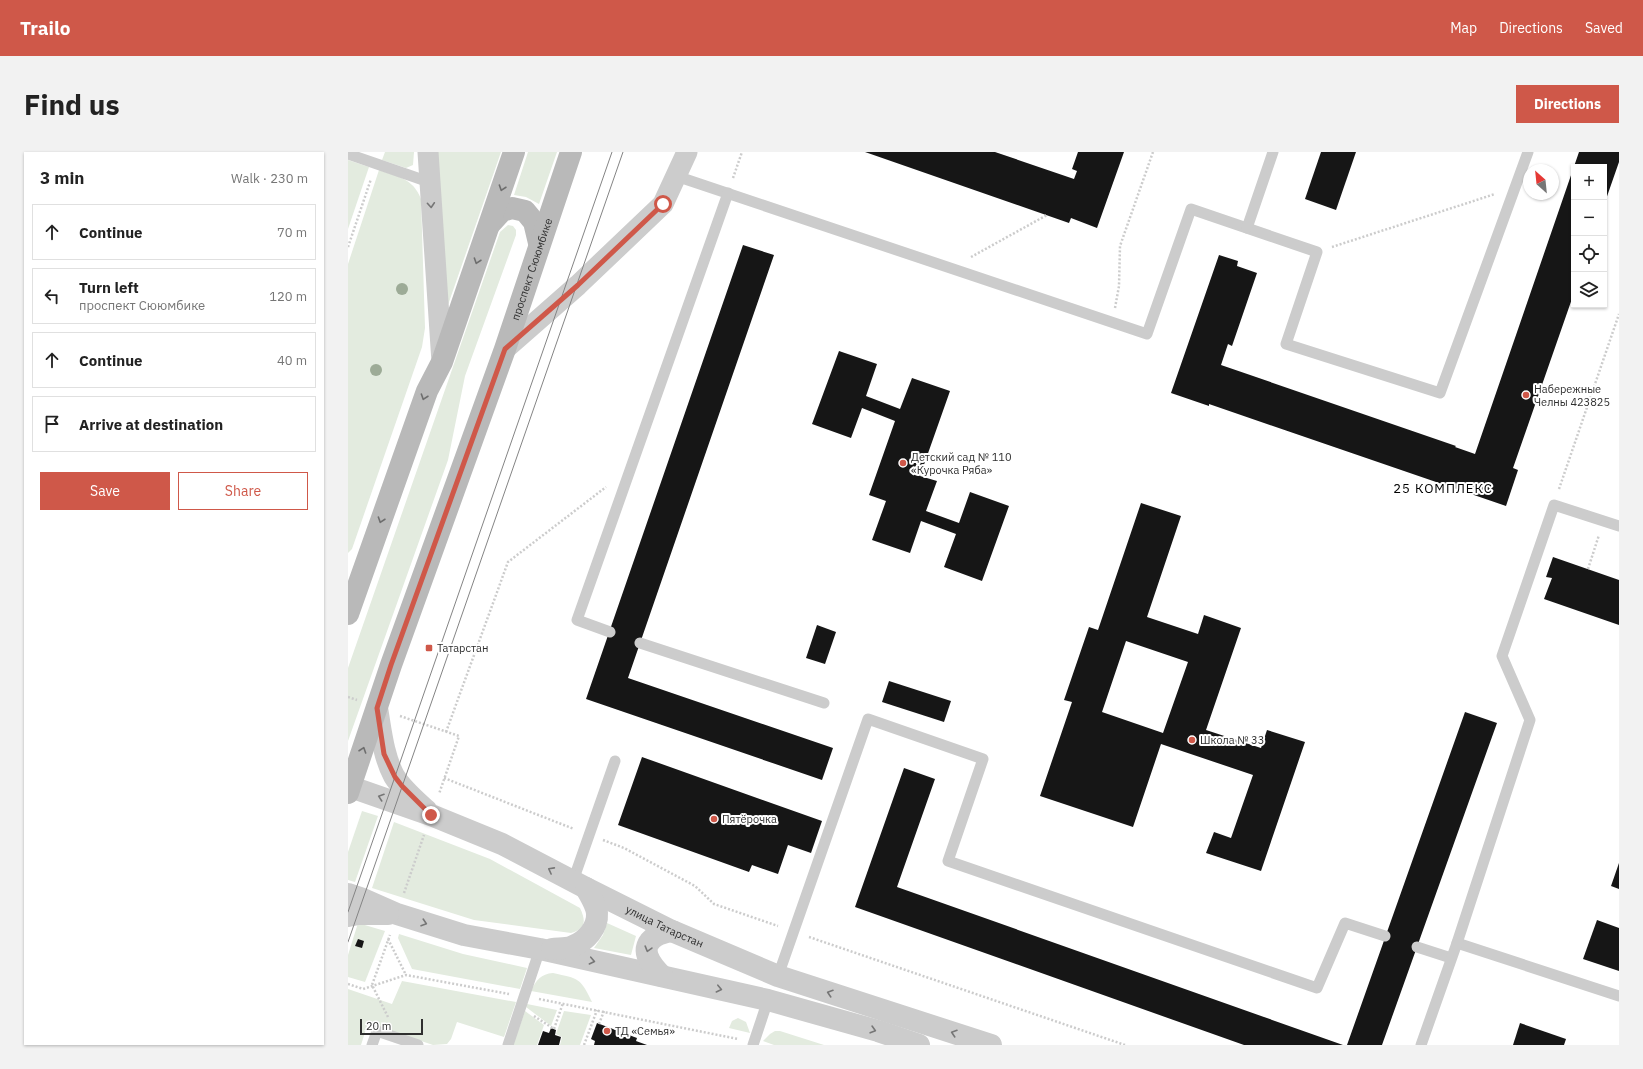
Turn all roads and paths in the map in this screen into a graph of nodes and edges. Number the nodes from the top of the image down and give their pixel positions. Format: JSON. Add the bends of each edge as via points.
{"nodes":[{"id":1,"x":428,"y":152,"type":"edge"},
{"id":2,"x":514,"y":152,"type":"edge"},
{"id":3,"x":570,"y":152,"type":"edge"},
{"id":4,"x":687,"y":152,"type":"edge"},
{"id":5,"x":742,"y":152,"type":"edge"},
{"id":6,"x":1153,"y":152,"type":"edge"},
{"id":7,"x":1273,"y":152,"type":"edge"},
{"id":8,"x":1528,"y":152,"type":"edge"},
{"id":9,"x":348,"y":154,"type":"edge"},
{"id":10,"x":376,"y":164,"type":"junction"},
{"id":11,"x":676,"y":176,"type":"junction"},
{"id":12,"x":429,"y":182,"type":"junction"},
{"id":13,"x":1515,"y":188,"type":"junction"},
{"id":14,"x":728,"y":193,"type":"junction"},
{"id":15,"x":1046,"y":215,"type":"dead end"},
{"id":16,"x":490,"y":224,"type":"junction"},
{"id":17,"x":1246,"y":228,"type":"junction"},
{"id":18,"x":539,"y":243,"type":"junction"},
{"id":19,"x":348,"y":247,"type":"edge"},
{"id":20,"x":1317,"y":252,"type":"junction"},
{"id":21,"x":952,"y":268,"type":"junction"},
{"id":22,"x":1619,"y":314,"type":"edge"},
{"id":23,"x":1112,"y":322,"type":"junction"},
{"id":24,"x":505,"y":349,"type":"junction"},
{"id":25,"x":442,"y":362,"type":"junction"},
{"id":26,"x":630,"y":469,"type":"junction"},
{"id":27,"x":1554,"y":505,"type":"junction"},
{"id":28,"x":1603,"y":521,"type":"junction"},
{"id":29,"x":1619,"y":526,"type":"edge"},
{"id":30,"x":1588,"y":569,"type":"dead end"},
{"id":31,"x":348,"y":614,"type":"edge"},
{"id":32,"x":610,"y":632,"type":"dead end"},
{"id":33,"x":640,"y":643,"type":"dead end"},
{"id":34,"x":348,"y":697,"type":"edge"},
{"id":35,"x":824,"y":702,"type":"dead end"},
{"id":36,"x":378,"y":708,"type":"junction"},
{"id":37,"x":446,"y":732,"type":"junction"},
{"id":38,"x":615,"y":761,"type":"dead end"},
{"id":39,"x":349,"y":788,"type":"edge"},
{"id":40,"x":431,"y":816,"type":"junction"},
{"id":41,"x":579,"y":885,"type":"junction"},
{"id":42,"x":348,"y":894,"type":"edge"},
{"id":43,"x":397,"y":914,"type":"junction"},
{"id":44,"x":348,"y":916,"type":"edge"},
{"id":45,"x":672,"y":931,"type":"junction"},
{"id":46,"x":1385,"y":936,"type":"dead end"},
{"id":47,"x":388,"y":939,"type":"junction"},
{"id":48,"x":1457,"y":943,"type":"junction"},
{"id":49,"x":1417,"y":947,"type":"dead end"},
{"id":50,"x":540,"y":949,"type":"junction"},
{"id":51,"x":1451,"y":958,"type":"junction"},
{"id":52,"x":406,"y":975,"type":"junction"},
{"id":53,"x":662,"y":976,"type":"junction"},
{"id":54,"x":778,"y":976,"type":"junction"},
{"id":55,"x":348,"y":984,"type":"edge"},
{"id":56,"x":372,"y":985,"type":"junction"},
{"id":57,"x":1619,"y":996,"type":"edge"},
{"id":58,"x":768,"y":1000,"type":"junction"},
{"id":59,"x":522,"y":1002,"type":"junction"},
{"id":60,"x":563,"y":1003,"type":"junction"},
{"id":61,"x":597,"y":1010,"type":"junction"},
{"id":62,"x":604,"y":1012,"type":"junction"},
{"id":63,"x":394,"y":1020,"type":"dead end"},
{"id":64,"x":599,"y":1024,"type":"dead end"},
{"id":65,"x":731,"y":1038,"type":"dead end"},
{"id":66,"x":372,"y":1045,"type":"edge"},
{"id":67,"x":418,"y":1045,"type":"edge"},
{"id":68,"x":508,"y":1045,"type":"edge"},
{"id":69,"x":584,"y":1045,"type":"edge"},
{"id":70,"x":753,"y":1045,"type":"edge"},
{"id":71,"x":919,"y":1045,"type":"edge"},
{"id":72,"x":991,"y":1045,"type":"edge"},
{"id":73,"x":1421,"y":1045,"type":"edge"}],
"edges":[{"from":1,"to":12,"type":"street"},
{"from":2,"to":16,"type":"main road","one_way":true},
{"from":3,"to":18,"type":"main road","name":"проспект Сююмбике"},
{"from":4,"to":11,"type":"street"},
{"from":5,"to":14,"type":"path"},
{"from":6,"to":23,"type":"path","via":[[1120,246],[1119,286]]},
{"from":7,"to":17,"type":"lane"},
{"from":8,"to":13,"type":"lane"},
{"from":9,"to":10,"type":"lane"},
{"from":10,"to":12,"type":"lane"},
{"from":10,"to":19,"type":"path"},
{"from":11,"to":14,"type":"lane"},
{"from":11,"to":24,"type":"street","via":[[663,204],[578,285]]},
{"from":12,"to":25,"type":"street","one_way":true},
{"from":13,"to":20,"type":"path"},
{"from":13,"to":20,"type":"lane","via":[[1440,393],[1286,344]]},
{"from":14,"to":21,"type":"lane"},
{"from":14,"to":26,"type":"lane"},
{"from":15,"to":21,"type":"path"},
{"from":16,"to":18,"type":"main road","via":[[502,211],[512,208],[525,211],[534,222]]},
{"from":16,"to":25,"type":"main road","one_way":true},
{"from":17,"to":20,"type":"lane"},
{"from":17,"to":23,"type":"lane","via":[[1191,210],[1147,334]]},
{"from":18,"to":24,"type":"main road","name":"проспект Сююмбике"},
{"from":21,"to":23,"type":"lane"},
{"from":22,"to":27,"type":"path"},
{"from":24,"to":36,"type":"main road","name":"проспект Сююмбике"},
{"from":25,"to":31,"type":"main road","one_way":true,"via":[[427,391]]},
{"from":26,"to":32,"type":"lane","via":[[577,620]]},
{"from":26,"to":37,"type":"path","via":[[508,562]]},
{"from":27,"to":28,"type":"lane"},
{"from":27,"to":48,"type":"lane","via":[[1502,656],[1530,720]]},
{"from":28,"to":29,"type":"lane"},
{"from":28,"to":30,"type":"path"},
{"from":33,"to":35,"type":"lane"},
{"from":34,"to":36,"type":"path"},
{"from":36,"to":37,"type":"path"},
{"from":39,"to":36,"type":"main road","name":"проспект Сююмбике","one_way":true},
{"from":36,"to":40,"type":"street","via":[[384,754],[395,777]]},
{"from":37,"to":40,"type":"path","via":[[459,736]]},
{"from":38,"to":41,"type":"lane"},
{"from":40,"to":39,"type":"street","name":"улица Татарстан","one_way":true},
{"from":41,"to":40,"type":"street","name":"улица Татарстан","one_way":true,"via":[[502,844]]},
{"from":40,"to":43,"type":"path"},
{"from":41,"to":45,"type":"street","name":"улица Татарстан"},
{"from":41,"to":50,"type":"street","via":[[594,900],[597,913],[595,927],[584,940],[572,947]]},
{"from":42,"to":43,"type":"street"},
{"from":43,"to":44,"type":"street"},
{"from":43,"to":47,"type":"path"},
{"from":43,"to":50,"type":"street","one_way":true,"via":[[464,935]]},
{"from":45,"to":53,"type":"street","one_way":true,"via":[[656,936],[648,945],[646,956]]},
{"from":45,"to":54,"type":"street","name":"улица Татарстан"},
{"from":46,"to":54,"type":"lane","via":[[1346,923],[1317,988],[948,861],[983,759],[868,719]]},
{"from":47,"to":52,"type":"path"},
{"from":47,"to":56,"type":"path"},
{"from":48,"to":51,"type":"lane"},
{"from":48,"to":57,"type":"lane"},
{"from":49,"to":51,"type":"lane"},
{"from":50,"to":53,"type":"street","one_way":true},
{"from":50,"to":59,"type":"lane"},
{"from":51,"to":73,"type":"lane"},
{"from":52,"to":56,"type":"path"},
{"from":52,"to":59,"type":"path"},
{"from":53,"to":58,"type":"street","one_way":true},
{"from":72,"to":54,"type":"street","name":"улица Татарстан","one_way":true},
{"from":55,"to":56,"type":"path","via":[[363,988]]},
{"from":56,"to":63,"type":"path","via":[[388,1018]]},
{"from":58,"to":70,"type":"lane"},
{"from":58,"to":71,"type":"street","one_way":true},
{"from":59,"to":60,"type":"path"},
{"from":59,"to":60,"type":"path","via":[[554,1029]]},
{"from":59,"to":68,"type":"lane"},
{"from":60,"to":61,"type":"path"},
{"from":61,"to":62,"type":"path"},
{"from":61,"to":69,"type":"path"},
{"from":62,"to":64,"type":"path"},
{"from":62,"to":65,"type":"path"},
{"from":66,"to":67,"type":"lane","via":[[377,1031]]}]}
